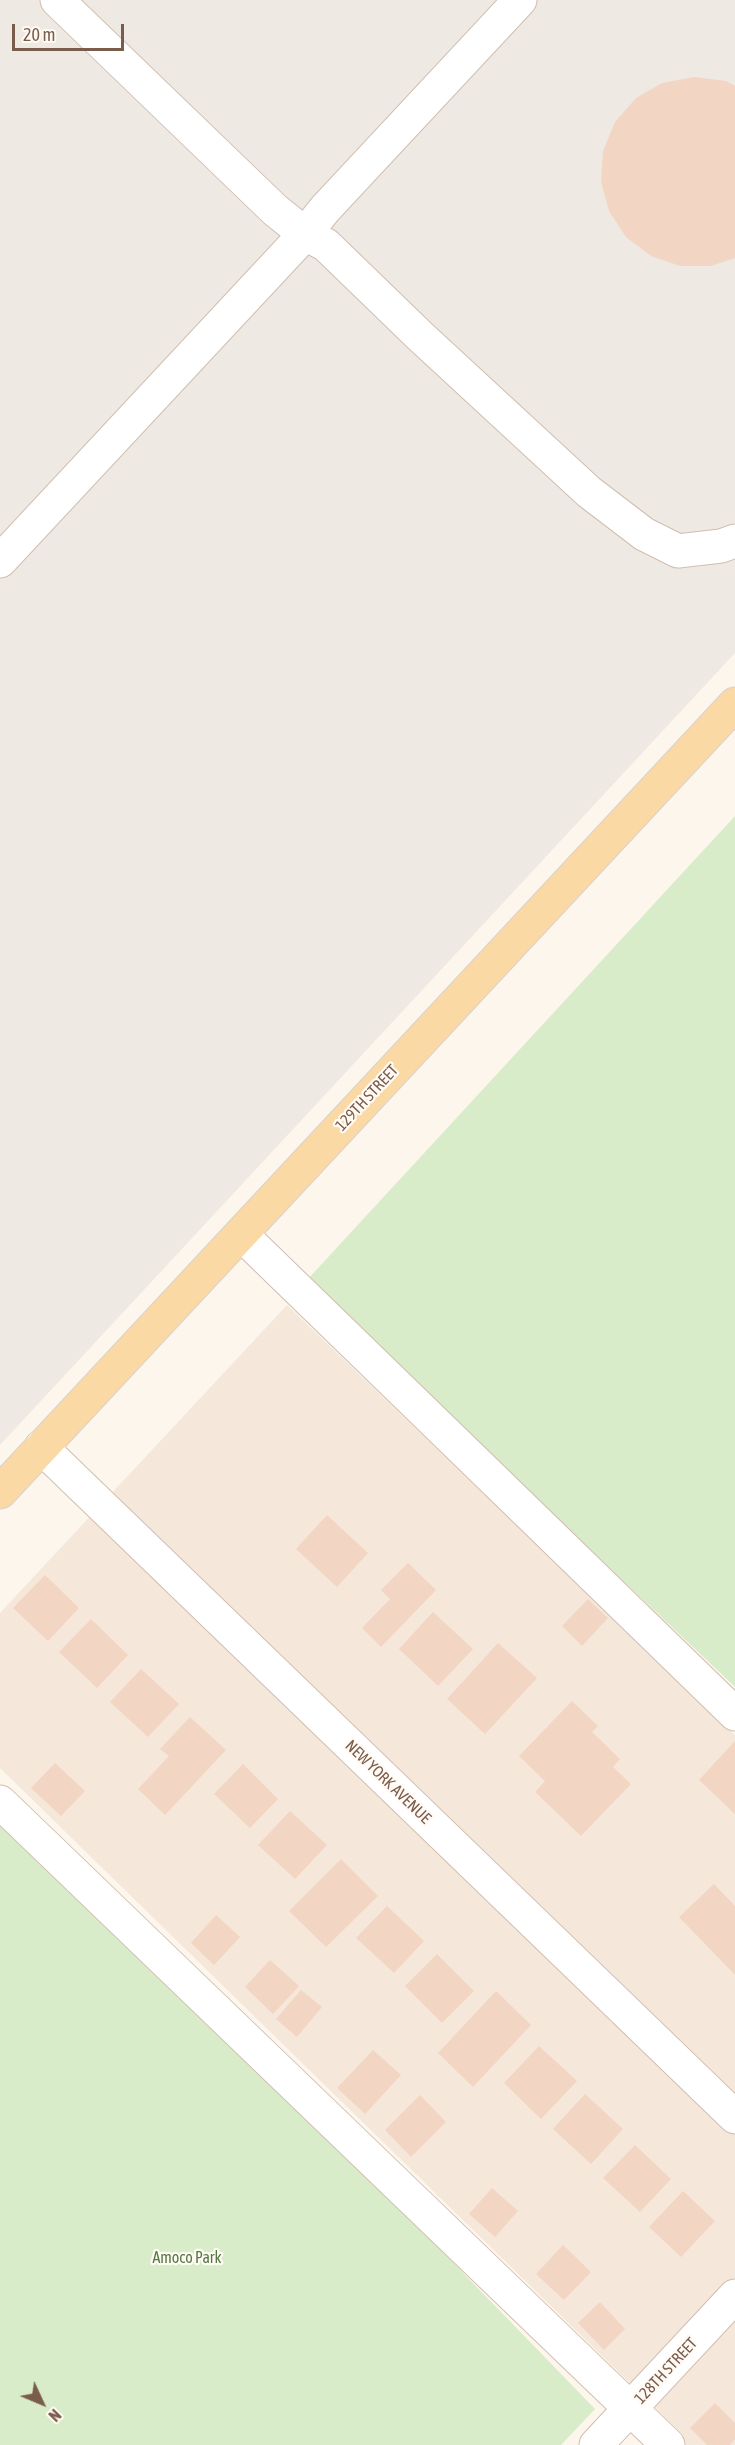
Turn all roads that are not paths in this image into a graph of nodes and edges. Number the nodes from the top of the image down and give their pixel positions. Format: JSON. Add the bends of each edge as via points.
{"nodes":[{"id":1,"x":57,"y":0,"type":"edge"},
{"id":2,"x":520,"y":0,"type":"edge"},
{"id":3,"x":305,"y":234,"type":"junction"},
{"id":4,"x":735,"y":541,"type":"edge"},
{"id":5,"x":0,"y":561,"type":"edge"},
{"id":6,"x":735,"y":704,"type":"edge"},
{"id":7,"x":241,"y":1234,"type":"junction"},
{"id":8,"x":41,"y":1447,"type":"junction"},
{"id":9,"x":0,"y":1492,"type":"edge"},
{"id":10,"x":735,"y":1714,"type":"edge"},
{"id":11,"x":0,"y":1802,"type":"edge"},
{"id":12,"x":735,"y":2116,"type":"edge"},
{"id":13,"x":735,"y":2296,"type":"edge"},
{"id":14,"x":630,"y":2409,"type":"junction"},
{"id":15,"x":596,"y":2445,"type":"edge"},
{"id":16,"x":668,"y":2445,"type":"edge"}],
"edges":[{"from":1,"to":3,"type":"street","via":[[275,210]]},
{"from":2,"to":3,"type":"street"},
{"from":3,"to":4,"type":"street","via":[[326,245],[589,492],[644,534],[678,551]]},
{"from":3,"to":5,"type":"street"},
{"from":6,"to":7,"type":"main road","name":"129TH STREET"},
{"from":7,"to":8,"type":"main road","name":"129TH STREET"},
{"from":7,"to":10,"type":"street"},
{"from":8,"to":9,"type":"main road","name":"129TH STREET"},
{"from":8,"to":12,"type":"street","name":"NEW YORK AVENUE"},
{"from":11,"to":14,"type":"street"},
{"from":13,"to":14,"type":"street","name":"128TH STREET"},
{"from":14,"to":15,"type":"street","name":"128TH STREET"},
{"from":14,"to":16,"type":"street"}]}
